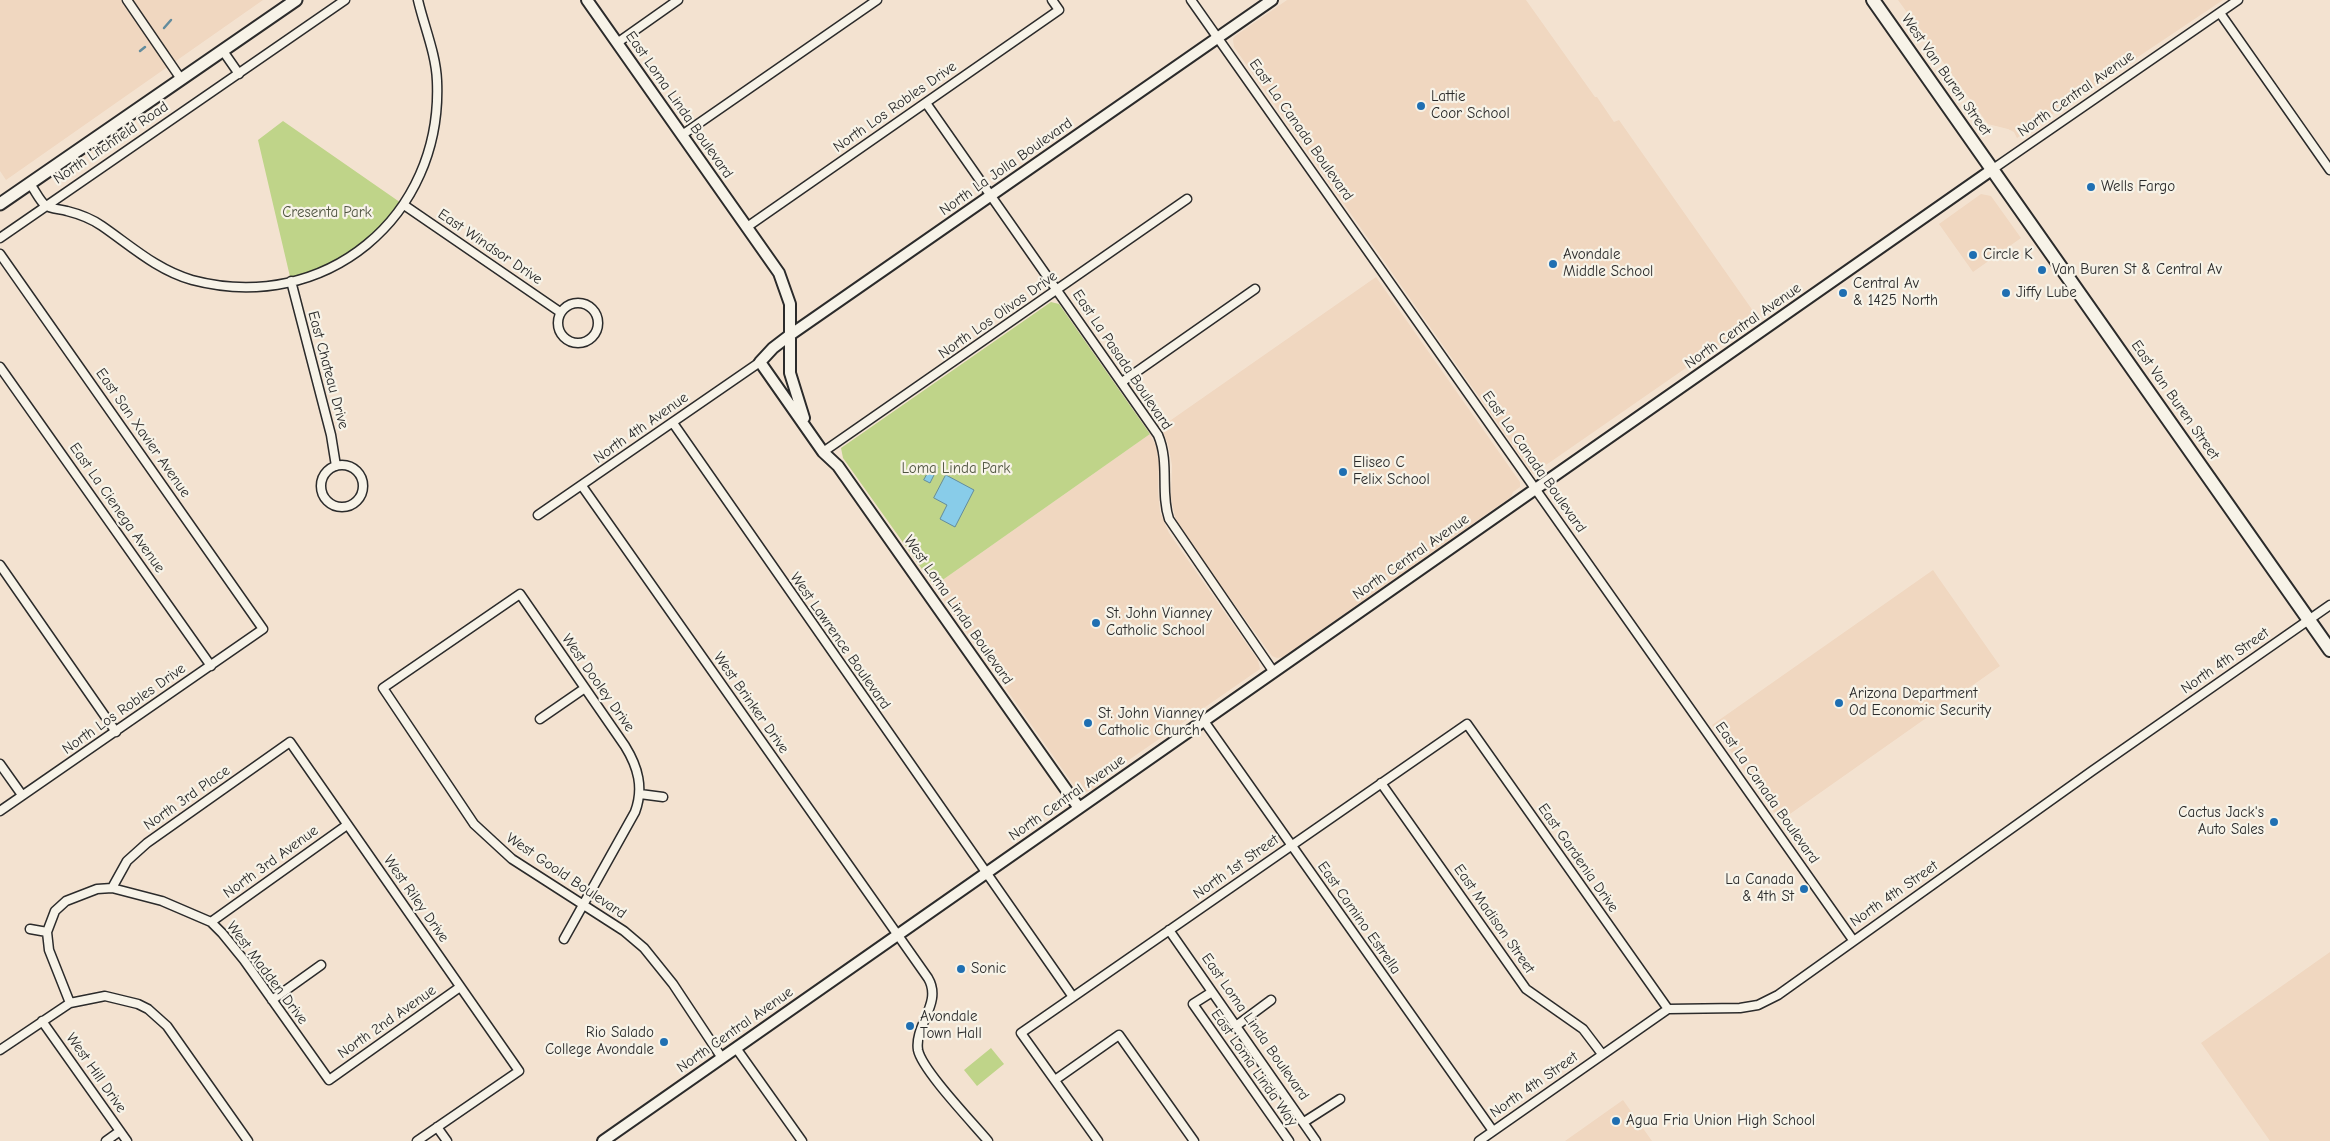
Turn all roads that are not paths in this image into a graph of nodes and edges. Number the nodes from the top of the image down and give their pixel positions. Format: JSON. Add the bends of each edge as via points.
{"nodes":[{"id":1,"x":127,"y":0,"type":"edge"},
{"id":2,"x":296,"y":0,"type":"edge"},
{"id":3,"x":345,"y":0,"type":"edge"},
{"id":4,"x":418,"y":0,"type":"edge"},
{"id":5,"x":587,"y":0,"type":"edge"},
{"id":6,"x":678,"y":0,"type":"edge"},
{"id":7,"x":876,"y":0,"type":"edge"},
{"id":8,"x":1052,"y":0,"type":"edge"},
{"id":9,"x":1191,"y":0,"type":"edge"},
{"id":10,"x":1272,"y":0,"type":"edge"},
{"id":11,"x":1873,"y":0,"type":"edge"},
{"id":12,"x":2238,"y":0,"type":"edge"},
{"id":13,"x":2220,"y":13,"type":"junction"},
{"id":14,"x":1218,"y":38,"type":"junction"},
{"id":15,"x":617,"y":43,"type":"junction"},
{"id":16,"x":223,"y":51,"type":"junction"},
{"id":17,"x":239,"y":74,"type":"junction"},
{"id":18,"x":181,"y":79,"type":"junction"},
{"id":19,"x":926,"y":102,"type":"junction"},
{"id":20,"x":682,"y":135,"type":"junction"},
{"id":21,"x":1993,"y":169,"type":"junction"},
{"id":22,"x":2330,"y":170,"type":"edge"},
{"id":23,"x":30,"y":184,"type":"junction"},
{"id":24,"x":991,"y":196,"type":"junction"},
{"id":25,"x":1187,"y":199,"type":"dead end"},
{"id":26,"x":0,"y":204,"type":"edge"},
{"id":27,"x":404,"y":205,"type":"junction"},
{"id":28,"x":46,"y":206,"type":"junction"},
{"id":29,"x":747,"y":226,"type":"junction"},
{"id":30,"x":0,"y":238,"type":"edge"},
{"id":31,"x":0,"y":254,"type":"edge"},
{"id":32,"x":291,"y":282,"type":"junction"},
{"id":33,"x":1255,"y":289,"type":"dead end"},
{"id":34,"x":1057,"y":290,"type":"junction"},
{"id":35,"x":560,"y":312,"type":"junction"},
{"id":36,"x":790,"y":336,"type":"junction"},
{"id":37,"x":760,"y":362,"type":"junction"},
{"id":38,"x":0,"y":366,"type":"edge"},
{"id":39,"x":1122,"y":382,"type":"junction"},
{"id":40,"x":673,"y":423,"type":"junction"},
{"id":41,"x":808,"y":431,"type":"junction"},
{"id":42,"x":823,"y":452,"type":"junction"},
{"id":43,"x":336,"y":466,"type":"junction"},
{"id":44,"x":582,"y":486,"type":"junction"},
{"id":45,"x":1537,"y":489,"type":"junction"},
{"id":46,"x":538,"y":515,"type":"dead end"},
{"id":47,"x":0,"y":565,"type":"edge"},
{"id":48,"x":2330,"y":605,"type":"edge"},
{"id":49,"x":2309,"y":620,"type":"junction"},
{"id":50,"x":263,"y":629,"type":"joint"},
{"id":51,"x":2330,"y":650,"type":"edge"},
{"id":52,"x":211,"y":666,"type":"junction"},
{"id":53,"x":1274,"y":671,"type":"junction"},
{"id":54,"x":383,"y":688,"type":"joint"},
{"id":55,"x":585,"y":688,"type":"junction"},
{"id":56,"x":540,"y":719,"type":"dead end"},
{"id":57,"x":1204,"y":721,"type":"junction"},
{"id":58,"x":1467,"y":724,"type":"joint"},
{"id":59,"x":116,"y":732,"type":"junction"},
{"id":60,"x":290,"y":742,"type":"joint"},
{"id":61,"x":0,"y":764,"type":"edge"},
{"id":62,"x":1381,"y":783,"type":"junction"},
{"id":63,"x":640,"y":794,"type":"junction"},
{"id":64,"x":22,"y":795,"type":"junction"},
{"id":65,"x":663,"y":797,"type":"dead end"},
{"id":66,"x":1079,"y":808,"type":"junction"},
{"id":67,"x":0,"y":811,"type":"edge"},
{"id":68,"x":347,"y":825,"type":"junction"},
{"id":69,"x":1291,"y":846,"type":"junction"},
{"id":70,"x":985,"y":874,"type":"junction"},
{"id":71,"x":112,"y":888,"type":"junction"},
{"id":72,"x":584,"y":905,"type":"junction"},
{"id":73,"x":211,"y":922,"type":"junction"},
{"id":74,"x":30,"y":929,"type":"dead end"},
{"id":75,"x":1169,"y":930,"type":"junction"},
{"id":76,"x":47,"y":932,"type":"junction"},
{"id":77,"x":898,"y":935,"type":"junction"},
{"id":78,"x":564,"y":939,"type":"dead end"},
{"id":79,"x":1853,"y":940,"type":"junction"},
{"id":80,"x":321,"y":966,"type":"dead end"},
{"id":81,"x":460,"y":987,"type":"junction"},
{"id":82,"x":1212,"y":992,"type":"junction"},
{"id":83,"x":1073,"y":997,"type":"junction"},
{"id":84,"x":272,"y":1000,"type":"junction"},
{"id":85,"x":1271,"y":1000,"type":"dead end"},
{"id":86,"x":70,"y":1002,"type":"junction"},
{"id":87,"x":1668,"y":1009,"type":"junction"},
{"id":88,"x":42,"y":1020,"type":"junction"},
{"id":89,"x":1236,"y":1026,"type":"junction"},
{"id":90,"x":736,"y":1048,"type":"junction"},
{"id":91,"x":0,"y":1050,"type":"edge"},
{"id":92,"x":1602,"y":1054,"type":"junction"},
{"id":93,"x":722,"y":1058,"type":"junction"},
{"id":94,"x":329,"y":1080,"type":"joint"},
{"id":95,"x":1055,"y":1080,"type":"junction"},
{"id":96,"x":1340,"y":1098,"type":"dead end"},
{"id":97,"x":1304,"y":1122,"type":"junction"},
{"id":98,"x":437,"y":1127,"type":"junction"},
{"id":99,"x":120,"y":1131,"type":"junction"},
{"id":100,"x":1493,"y":1131,"type":"junction"},
{"id":101,"x":106,"y":1141,"type":"edge"},
{"id":102,"x":127,"y":1141,"type":"edge"},
{"id":103,"x":248,"y":1141,"type":"edge"},
{"id":104,"x":417,"y":1141,"type":"edge"},
{"id":105,"x":447,"y":1141,"type":"edge"},
{"id":106,"x":603,"y":1141,"type":"edge"},
{"id":107,"x":802,"y":1141,"type":"edge"},
{"id":108,"x":988,"y":1141,"type":"edge"},
{"id":109,"x":1098,"y":1141,"type":"edge"},
{"id":110,"x":1194,"y":1141,"type":"edge"},
{"id":111,"x":1289,"y":1141,"type":"edge"},
{"id":112,"x":1316,"y":1141,"type":"edge"},
{"id":113,"x":1479,"y":1141,"type":"edge"}],
"edges":[{"from":1,"to":18,"type":"street"},
{"from":2,"to":16,"type":"main road","name":"North Litchfield Road"},
{"from":3,"to":17,"type":"street","name":"North Litchfield Road"},
{"from":4,"to":27,"type":"street","via":[[437,80],[436,116],[423,170]]},
{"from":5,"to":15,"type":"street","name":"East Loma Linda Boulevard"},
{"from":6,"to":15,"type":"street"},
{"from":7,"to":20,"type":"street"},
{"from":8,"to":19,"type":"street","name":"North Los Robles Drive","via":[[1059,10]]},
{"from":9,"to":14,"type":"street","name":"East La Canada Boulevard"},
{"from":10,"to":14,"type":"street","name":"North La Jolla Boulevard"},
{"from":11,"to":21,"type":"main road","name":"West Van Buren Street"},
{"from":12,"to":13,"type":"street","name":"North Central Avenue"},
{"from":13,"to":21,"type":"street","name":"North Central Avenue"},
{"from":13,"to":22,"type":"street"},
{"from":14,"to":24,"type":"street","name":"North La Jolla Boulevard"},
{"from":14,"to":45,"type":"street","name":"East La Canada Boulevard"},
{"from":15,"to":20,"type":"street","name":"East Loma Linda Boulevard"},
{"from":16,"to":17,"type":"street"},
{"from":16,"to":18,"type":"main road","name":"North Litchfield Road"},
{"from":17,"to":28,"type":"street","name":"North Litchfield Road"},
{"from":18,"to":23,"type":"main road","name":"North Litchfield Road"},
{"from":19,"to":24,"type":"street","name":"East La Pasada Boulevard"},
{"from":19,"to":29,"type":"street","name":"North Los Robles Drive"},
{"from":20,"to":29,"type":"street","name":"East Loma Linda Boulevard"},
{"from":21,"to":45,"type":"street","name":"North Central Avenue"},
{"from":21,"to":49,"type":"main road","name":"East Van Buren Street"},
{"from":23,"to":26,"type":"main road","name":"North Litchfield Road"},
{"from":23,"to":28,"type":"street"},
{"from":24,"to":34,"type":"street","name":"East La Pasada Boulevard"},
{"from":24,"to":36,"type":"street","name":"North La Jolla Boulevard"},
{"from":25,"to":34,"type":"street","name":"North Los Olivos Drive"},
{"from":27,"to":32,"type":"street","via":[[379,235],[355,254],[320,273]]},
{"from":27,"to":35,"type":"street","name":"East Windsor Drive"},
{"from":28,"to":30,"type":"street","name":"North Litchfield Road"},
{"from":28,"to":32,"type":"street","via":[[100,224],[151,261],[190,279],[244,288]]},
{"from":29,"to":36,"type":"street","name":"West Loma Linda Boulevard","via":[[783,281],[790,304]]},
{"from":31,"to":50,"type":"street","name":"East San Xavier Avenue"},
{"from":32,"to":43,"type":"street","name":"East Chateau Drive","via":[[331,435]]},
{"from":33,"to":39,"type":"street"},
{"from":34,"to":39,"type":"street","name":"East La Pasada Boulevard"},
{"from":34,"to":42,"type":"street","name":"North Los Olivos Drive"},
{"from":35,"to":35,"type":"street","via":[[559,331],[568,341],[581,343],[595,332],[598,320],[592,309],[582,303],[570,304]]},
{"from":36,"to":37,"type":"street","name":"North La Jolla Boulevard"},
{"from":36,"to":41,"type":"street","name":"West Loma Linda Boulevard","via":[[792,383]]},
{"from":37,"to":40,"type":"street","name":"North 4th Avenue"},
{"from":37,"to":41,"type":"street","name":"West Loma Linda Boulevard"},
{"from":38,"to":52,"type":"street","name":"East La Cienega Avenue"},
{"from":39,"to":53,"type":"street","name":"East La Pasada Boulevard","via":[[1162,445],[1165,460],[1164,506],[1168,519]]},
{"from":40,"to":44,"type":"street","name":"North 4th Avenue"},
{"from":40,"to":70,"type":"street","name":"West Lawrence Boulevard"},
{"from":41,"to":42,"type":"street","name":"West Loma Linda Boulevard"},
{"from":42,"to":66,"type":"street","name":"West Loma Linda Boulevard","via":[[838,466]]},
{"from":43,"to":43,"type":"street","via":[[325,474],[323,493],[332,504],[350,505],[360,497],[362,479],[354,469]]},
{"from":44,"to":46,"type":"street","name":"North 4th Avenue"},
{"from":44,"to":77,"type":"street","name":"West Brinker Drive"},
{"from":45,"to":53,"type":"street","name":"North Central Avenue"},
{"from":45,"to":79,"type":"street","name":"East La Canada Boulevard"},
{"from":47,"to":59,"type":"street"},
{"from":48,"to":49,"type":"street","name":"North 4th Street"},
{"from":49,"to":51,"type":"main road","name":"East Van Buren Street"},
{"from":49,"to":79,"type":"street","name":"North 4th Street"},
{"from":50,"to":52,"type":"street","name":"North Los Robles Drive"},
{"from":52,"to":59,"type":"street","name":"North Los Robles Drive"},
{"from":53,"to":57,"type":"street","name":"North Central Avenue"},
{"from":54,"to":55,"type":"street","name":"West Dooley Drive","via":[[520,594]]},
{"from":54,"to":72,"type":"street","name":"West Goold Boulevard","via":[[474,824],[512,859]]},
{"from":55,"to":56,"type":"street"},
{"from":55,"to":63,"type":"street","name":"West Dooley Drive","via":[[632,757]]},
{"from":57,"to":66,"type":"street","name":"North Central Avenue"},
{"from":57,"to":69,"type":"street","name":"East Camino Estrella"},
{"from":58,"to":62,"type":"street","name":"North 1st Street"},
{"from":58,"to":87,"type":"street","name":"East Gardenia Drive"},
{"from":59,"to":64,"type":"street","name":"North Los Robles Drive"},
{"from":60,"to":68,"type":"street","name":"West Riley Drive"},
{"from":60,"to":71,"type":"street","name":"North 3rd Place","via":[[147,842],[127,861]]},
{"from":61,"to":64,"type":"street"},
{"from":62,"to":69,"type":"street","name":"North 1st Street"},
{"from":62,"to":92,"type":"street","name":"East Madison Street","via":[[1526,989],[1583,1029]]},
{"from":63,"to":65,"type":"street"},
{"from":63,"to":72,"type":"street","via":[[635,812]]},
{"from":64,"to":67,"type":"street","name":"North Los Robles Drive"},
{"from":66,"to":70,"type":"street","name":"North Central Avenue"},
{"from":68,"to":73,"type":"street","name":"North 3rd Avenue"},
{"from":68,"to":81,"type":"street","name":"West Riley Drive"},
{"from":69,"to":75,"type":"street","name":"North 1st Street"},
{"from":69,"to":100,"type":"street","name":"East Camino Estrella"},
{"from":70,"to":77,"type":"street","name":"North Central Avenue"},
{"from":70,"to":83,"type":"street","name":"West Lawrence Boulevard"},
{"from":71,"to":73,"type":"street","name":"West Madden Drive","via":[[162,901]]},
{"from":71,"to":76,"type":"street","name":"West Madden Drive","via":[[82,893],[66,900],[55,911]]},
{"from":72,"to":78,"type":"street"},
{"from":72,"to":93,"type":"street","name":"West Goold Boulevard","via":[[644,948],[673,984]]},
{"from":73,"to":84,"type":"street","name":"West Madden Drive"},
{"from":74,"to":76,"type":"street"},
{"from":75,"to":82,"type":"street","name":"East Loma Linda Boulevard"},
{"from":75,"to":83,"type":"street","name":"North 1st Street"},
{"from":76,"to":86,"type":"street","via":[[49,950]]},
{"from":77,"to":90,"type":"street","name":"North Central Avenue"},
{"from":77,"to":108,"type":"street","name":"West Brinker Drive","via":[[928,978],[932,990],[931,1004],[917,1041],[920,1058]]},
{"from":79,"to":87,"type":"street","name":"North 4th Street","via":[[1778,995],[1758,1005]]},
{"from":80,"to":84,"type":"street"},
{"from":81,"to":94,"type":"street","name":"North 2nd Avenue"},
{"from":81,"to":98,"type":"street","name":"West Riley Drive","via":[[519,1071]]},
{"from":82,"to":89,"type":"street","name":"East Loma Linda Boulevard"},
{"from":82,"to":111,"type":"street","name":"East Loma Linda Way","via":[[1193,1004]]},
{"from":83,"to":95,"type":"street","name":"North 1st Street","via":[[1021,1033]]},
{"from":84,"to":94,"type":"street","name":"West Madden Drive"},
{"from":85,"to":89,"type":"street"},
{"from":86,"to":88,"type":"street"},
{"from":86,"to":103,"type":"street","via":[[105,996],[128,1000],[148,1009],[173,1033]]},
{"from":87,"to":92,"type":"street","name":"North 4th Street"},
{"from":88,"to":91,"type":"street"},
{"from":88,"to":99,"type":"street","name":"West Hill Drive"},
{"from":89,"to":97,"type":"street","name":"East Loma Linda Boulevard"},
{"from":90,"to":93,"type":"street","name":"North Central Avenue"},
{"from":90,"to":107,"type":"street"},
{"from":92,"to":100,"type":"street","name":"North 4th Street"},
{"from":93,"to":106,"type":"street","name":"North Central Avenue"},
{"from":95,"to":109,"type":"street"},
{"from":95,"to":110,"type":"street","via":[[1119,1035]]},
{"from":96,"to":97,"type":"street"},
{"from":97,"to":112,"type":"street","name":"East Loma Linda Boulevard"},
{"from":98,"to":104,"type":"street"},
{"from":98,"to":105,"type":"street"},
{"from":99,"to":101,"type":"street"},
{"from":99,"to":102,"type":"street","name":"West Hill Drive"},
{"from":100,"to":113,"type":"street","name":"North 4th Street"}]}
